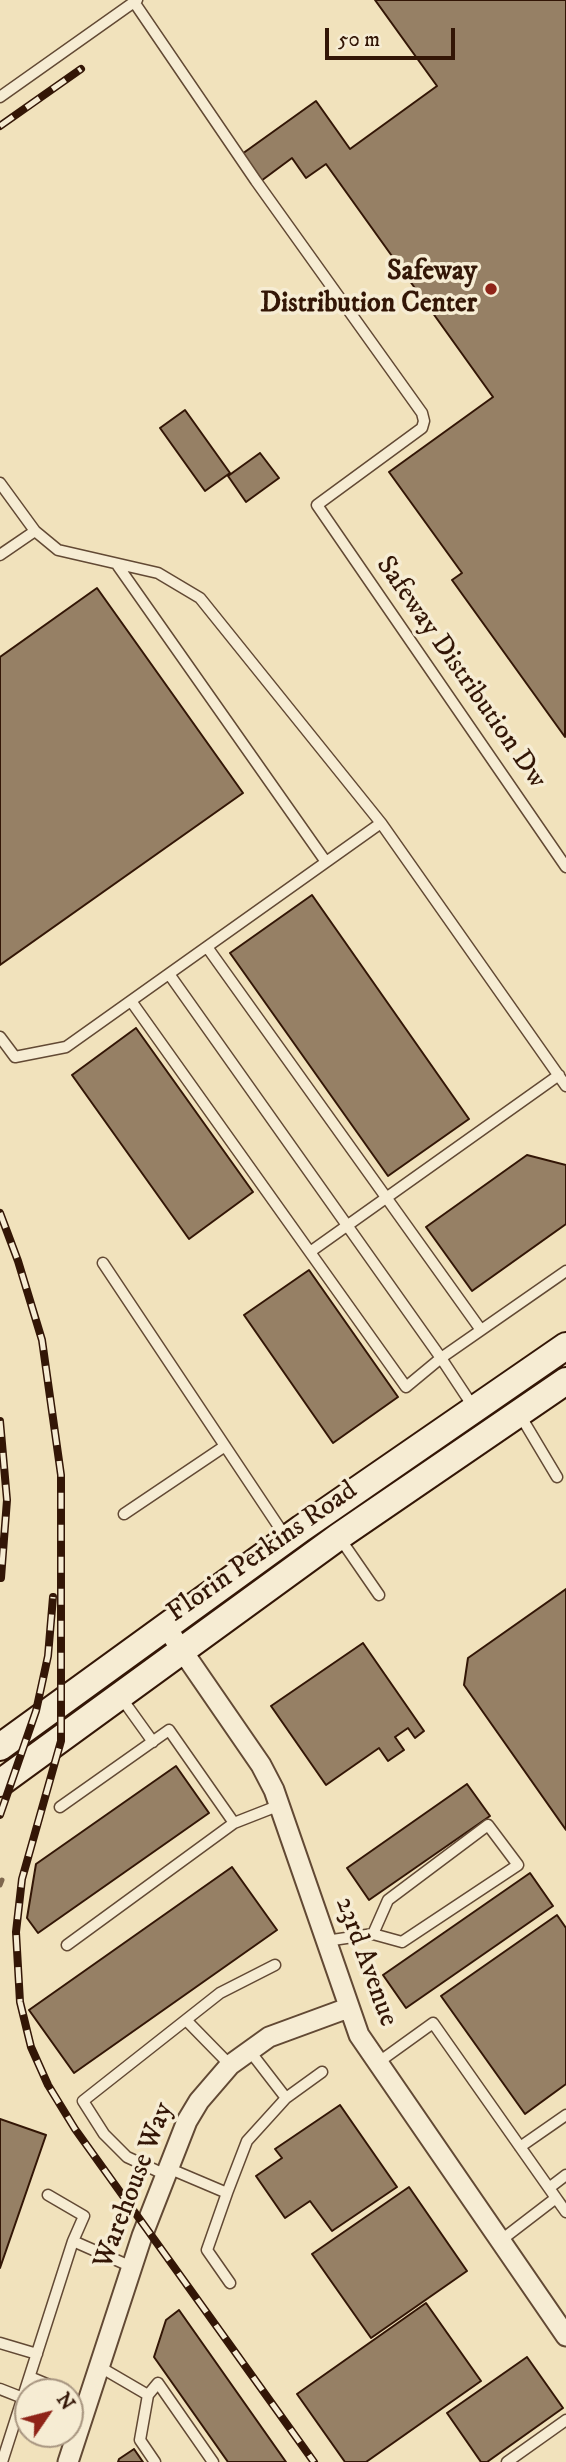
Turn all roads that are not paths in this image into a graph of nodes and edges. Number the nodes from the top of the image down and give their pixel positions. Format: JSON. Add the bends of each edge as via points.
{"nodes":[{"id":1,"x":136,"y":1,"type":"edge"},
{"id":2,"x":0,"y":97,"type":"edge"},
{"id":3,"x":0,"y":483,"type":"edge"},
{"id":4,"x":34,"y":531,"type":"junction"},
{"id":5,"x":0,"y":555,"type":"edge"},
{"id":6,"x":118,"y":566,"type":"junction"},
{"id":7,"x":381,"y":823,"type":"junction"},
{"id":8,"x":326,"y":862,"type":"junction"},
{"id":9,"x":566,"y":867,"type":"edge"},
{"id":10,"x":207,"y":947,"type":"junction"},
{"id":11,"x":169,"y":974,"type":"junction"},
{"id":12,"x":131,"y":1001,"type":"junction"},
{"id":13,"x":0,"y":1037,"type":"edge"},
{"id":14,"x":559,"y":1075,"type":"junction"},
{"id":15,"x":566,"y":1086,"type":"edge"},
{"id":16,"x":387,"y":1198,"type":"junction"},
{"id":17,"x":347,"y":1226,"type":"junction"},
{"id":18,"x":310,"y":1252,"type":"junction"},
{"id":19,"x":103,"y":1263,"type":"dead end"},
{"id":20,"x":566,"y":1271,"type":"edge"},
{"id":21,"x":481,"y":1330,"type":"junction"},
{"id":22,"x":566,"y":1346,"type":"edge"},
{"id":23,"x":441,"y":1358,"type":"junction"},
{"id":24,"x":566,"y":1381,"type":"edge"},
{"id":25,"x":474,"y":1409,"type":"junction"},
{"id":26,"x":518,"y":1412,"type":"junction"},
{"id":27,"x":225,"y":1446,"type":"junction"},
{"id":28,"x":557,"y":1477,"type":"dead end"},
{"id":29,"x":124,"y":1514,"type":"dead end"},
{"id":30,"x":338,"y":1537,"type":"junction"},
{"id":31,"x":288,"y":1539,"type":"junction"},
{"id":32,"x":379,"y":1595,"type":"dead end"},
{"id":33,"x":166,"y":1627,"type":"junction"},
{"id":34,"x":181,"y":1649,"type":"junction"},
{"id":35,"x":119,"y":1696,"type":"junction"},
{"id":36,"x":153,"y":1742,"type":"junction"},
{"id":37,"x":0,"y":1747,"type":"edge"},
{"id":38,"x":0,"y":1783,"type":"edge"},
{"id":39,"x":280,"y":1805,"type":"junction"},
{"id":40,"x":60,"y":1807,"type":"dead end"},
{"id":41,"x":234,"y":1824,"type":"junction"},
{"id":42,"x":373,"y":1934,"type":"junction"},
{"id":43,"x":325,"y":1941,"type":"junction"},
{"id":44,"x":67,"y":1945,"type":"dead end"},
{"id":45,"x":275,"y":1965,"type":"dead end"},
{"id":46,"x":348,"y":2008,"type":"junction"},
{"id":47,"x":186,"y":2020,"type":"junction"},
{"id":48,"x":248,"y":2050,"type":"junction"},
{"id":49,"x":376,"y":2064,"type":"junction"},
{"id":50,"x":230,"y":2065,"type":"junction"},
{"id":51,"x":323,"y":2072,"type":"dead end"},
{"id":52,"x":286,"y":2098,"type":"junction"},
{"id":53,"x":566,"y":2115,"type":"edge"},
{"id":54,"x":520,"y":2147,"type":"junction"},
{"id":55,"x":167,"y":2171,"type":"junction"},
{"id":56,"x":566,"y":2175,"type":"edge"},
{"id":57,"x":549,"y":2188,"type":"junction"},
{"id":58,"x":227,"y":2193,"type":"junction"},
{"id":59,"x":48,"y":2194,"type":"dead end"},
{"id":60,"x":556,"y":2198,"type":"junction"},
{"id":61,"x":566,"y":2212,"type":"edge"},
{"id":62,"x":72,"y":2241,"type":"junction"},
{"id":63,"x":500,"y":2241,"type":"junction"},
{"id":64,"x":132,"y":2267,"type":"junction"},
{"id":65,"x":230,"y":2283,"type":"dead end"},
{"id":66,"x":566,"y":2336,"type":"edge"},
{"id":67,"x":0,"y":2343,"type":"edge"},
{"id":68,"x":37,"y":2354,"type":"junction"},
{"id":69,"x":100,"y":2367,"type":"junction"},
{"id":70,"x":30,"y":2377,"type":"edge"},
{"id":71,"x":84,"y":2386,"type":"edge"},
{"id":72,"x":148,"y":2395,"type":"junction"},
{"id":73,"x":566,"y":2420,"type":"edge"},
{"id":74,"x":14,"y":2425,"type":"edge"},
{"id":75,"x":0,"y":2427,"type":"edge"},
{"id":76,"x":12,"y":2431,"type":"junction"},
{"id":77,"x":2,"y":2462,"type":"edge"},
{"id":78,"x":155,"y":2462,"type":"edge"},
{"id":79,"x":214,"y":2462,"type":"edge"},
{"id":80,"x":507,"y":2462,"type":"edge"}],
"edges":[{"from":1,"to":2,"type":"lane"},
{"from":1,"to":9,"type":"lane","name":"Safeway Distribution Dw","via":[[256,181],[422,413],[422,428],[317,505]]},
{"from":3,"to":4,"type":"lane"},
{"from":4,"to":5,"type":"lane"},
{"from":4,"to":6,"type":"lane","via":[[58,550]]},
{"from":6,"to":7,"type":"lane","via":[[158,573],[200,598]]},
{"from":6,"to":8,"type":"lane"},
{"from":7,"to":8,"type":"lane"},
{"from":7,"to":14,"type":"lane"},
{"from":8,"to":10,"type":"lane"},
{"from":10,"to":11,"type":"lane"},
{"from":10,"to":16,"type":"lane"},
{"from":11,"to":12,"type":"lane"},
{"from":11,"to":17,"type":"lane"},
{"from":12,"to":13,"type":"lane","via":[[66,1047],[15,1057]]},
{"from":12,"to":18,"type":"lane"},
{"from":14,"to":15,"type":"lane"},
{"from":14,"to":16,"type":"lane"},
{"from":16,"to":17,"type":"lane"},
{"from":16,"to":21,"type":"lane"},
{"from":17,"to":18,"type":"lane"},
{"from":17,"to":23,"type":"lane"},
{"from":18,"to":23,"type":"lane","via":[[406,1387]]},
{"from":19,"to":27,"type":"lane"},
{"from":20,"to":21,"type":"lane"},
{"from":21,"to":23,"type":"lane"},
{"from":22,"to":25,"type":"main road","name":"Florin Perkins Road"},
{"from":23,"to":25,"type":"lane"},
{"from":24,"to":26,"type":"main road","name":"Florin Perkins Road"},
{"from":25,"to":31,"type":"main road","name":"Florin Perkins Road"},
{"from":26,"to":28,"type":"lane"},
{"from":26,"to":30,"type":"main road","name":"Florin Perkins Road"},
{"from":27,"to":29,"type":"lane"},
{"from":27,"to":31,"type":"lane"},
{"from":30,"to":32,"type":"lane"},
{"from":30,"to":34,"type":"main road","name":"Florin Perkins Road"},
{"from":31,"to":33,"type":"main road","name":"Florin Perkins Road"},
{"from":33,"to":34,"type":"street","name":"23rd Avenue"},
{"from":33,"to":37,"type":"main road","name":"Florin Perkins Road"},
{"from":34,"to":35,"type":"main road","name":"Florin Perkins Road"},
{"from":34,"to":39,"type":"street","name":"23rd Avenue","via":[[261,1765]]},
{"from":35,"to":36,"type":"lane"},
{"from":35,"to":38,"type":"main road","name":"Florin Perkins Road"},
{"from":36,"to":40,"type":"lane"},
{"from":36,"to":41,"type":"lane","via":[[169,1730]]},
{"from":39,"to":41,"type":"lane"},
{"from":39,"to":43,"type":"street","name":"23rd Avenue"},
{"from":41,"to":44,"type":"lane"},
{"from":42,"to":42,"type":"lane","via":[[401,1942],[518,1865],[488,1825],[388,1900]]},
{"from":42,"to":43,"type":"lane"},
{"from":43,"to":46,"type":"street","name":"23rd Avenue"},
{"from":45,"to":47,"type":"lane","via":[[220,1993]]},
{"from":46,"to":48,"type":"street","name":"Warehouse Way","via":[[287,2028]]},
{"from":46,"to":49,"type":"street","name":"23rd Avenue"},
{"from":47,"to":50,"type":"lane"},
{"from":47,"to":55,"type":"lane","via":[[83,2101],[104,2134],[127,2157]]},
{"from":48,"to":50,"type":"street","name":"Warehouse Way"},
{"from":48,"to":52,"type":"lane"},
{"from":49,"to":54,"type":"lane","via":[[433,2023]]},
{"from":49,"to":63,"type":"street","name":"23rd Avenue"},
{"from":50,"to":55,"type":"street","name":"Warehouse Way","via":[[187,2121]]},
{"from":51,"to":52,"type":"lane"},
{"from":52,"to":58,"type":"lane","via":[[247,2141]]},
{"from":53,"to":54,"type":"lane"},
{"from":54,"to":57,"type":"lane"},
{"from":55,"to":58,"type":"lane"},
{"from":55,"to":64,"type":"street","name":"Warehouse Way"},
{"from":56,"to":57,"type":"lane"},
{"from":57,"to":60,"type":"lane"},
{"from":58,"to":65,"type":"lane","via":[[206,2250]]},
{"from":59,"to":62,"type":"lane","via":[[84,2216]]},
{"from":60,"to":61,"type":"lane"},
{"from":60,"to":63,"type":"lane"},
{"from":62,"to":64,"type":"lane"},
{"from":62,"to":68,"type":"lane"},
{"from":63,"to":66,"type":"street","name":"23rd Avenue"},
{"from":64,"to":69,"type":"street","name":"Warehouse Way"},
{"from":67,"to":68,"type":"lane"},
{"from":68,"to":70,"type":"lane"},
{"from":69,"to":71,"type":"street","name":"Warehouse Way"},
{"from":69,"to":72,"type":"lane"},
{"from":72,"to":78,"type":"lane","via":[[140,2441]]},
{"from":72,"to":79,"type":"lane","via":[[158,2383]]},
{"from":73,"to":80,"type":"lane"},
{"from":74,"to":76,"type":"lane"},
{"from":75,"to":76,"type":"lane"},
{"from":76,"to":77,"type":"lane"}]}
